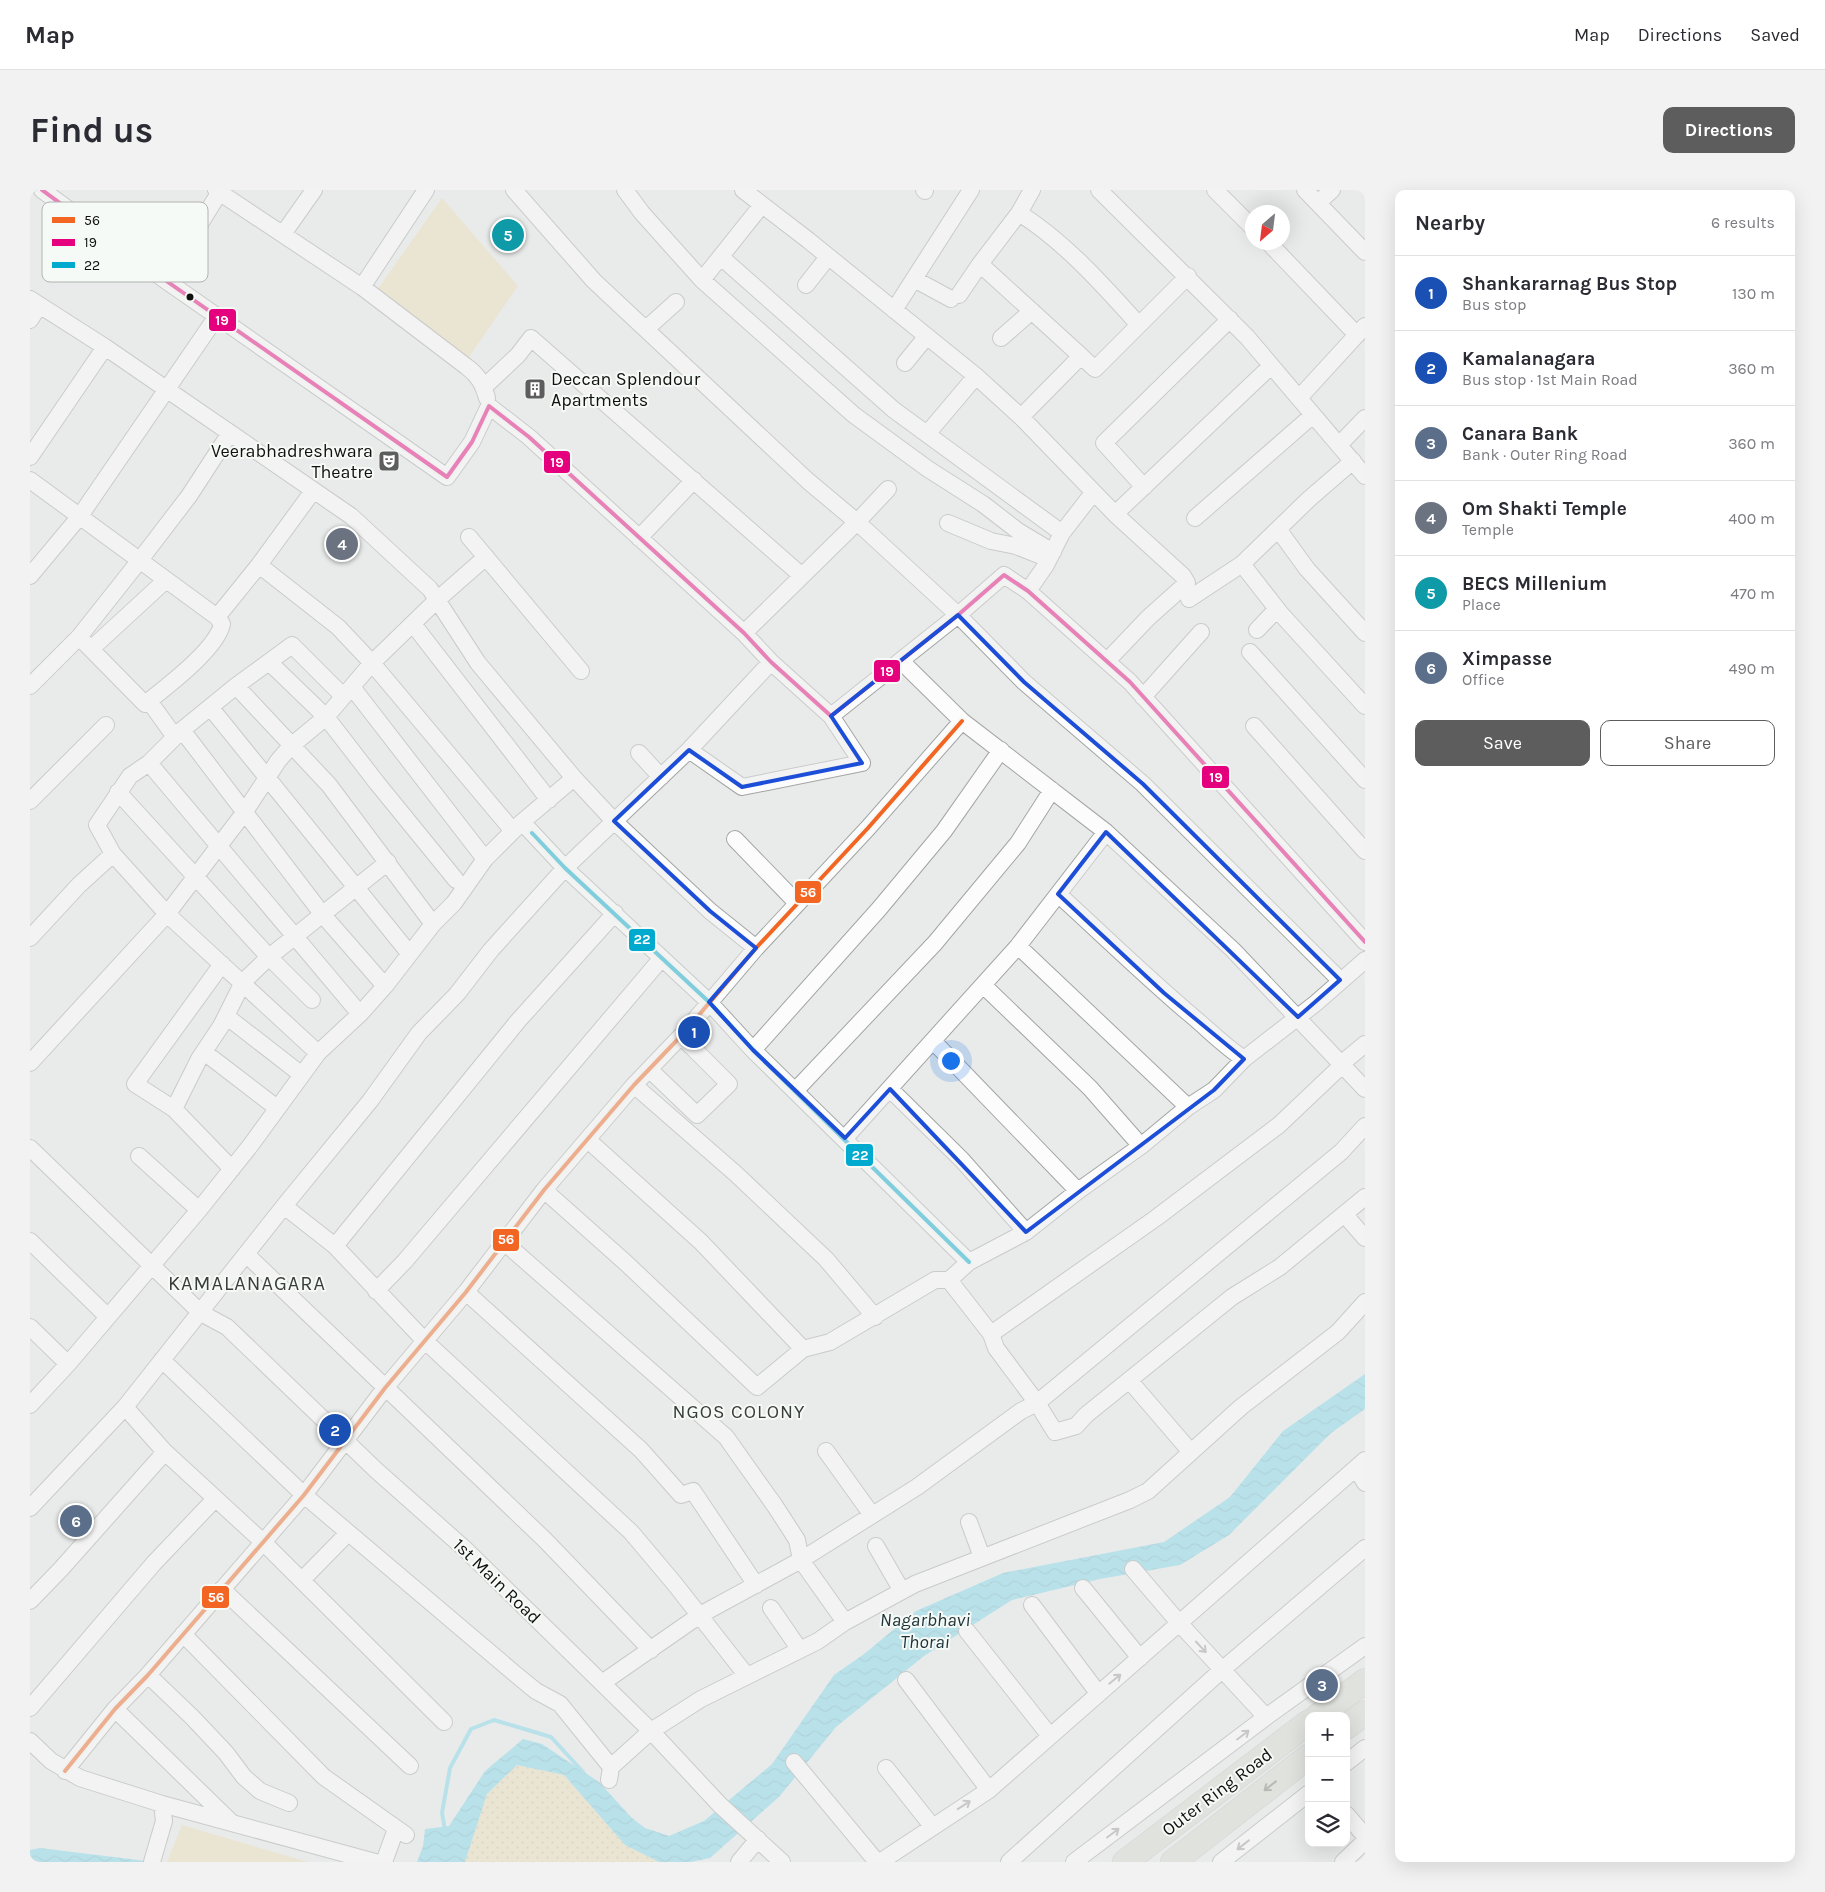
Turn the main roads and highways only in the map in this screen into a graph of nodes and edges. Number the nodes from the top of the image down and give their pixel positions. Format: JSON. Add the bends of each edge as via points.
{"nodes":[{"id":1,"x":1365,"y":1681,"type":"edge"},
{"id":2,"x":1323,"y":1712,"type":"edge"},
{"id":3,"x":1365,"y":1713,"type":"edge"},
{"id":4,"x":1350,"y":1724,"type":"edge"},
{"id":5,"x":1305,"y":1725,"type":"edge"},
{"id":6,"x":1308,"y":1757,"type":"edge"},
{"id":7,"x":1125,"y":1862,"type":"edge"},
{"id":8,"x":1173,"y":1862,"type":"edge"}],
"edges":[{"from":1,"to":2,"type":"highway"},
{"from":3,"to":4,"type":"highway"},
{"from":5,"to":7,"type":"highway","name":"Outer Ring Road"},
{"from":6,"to":8,"type":"highway","name":"Outer Ring Road","one_way":true}]}
